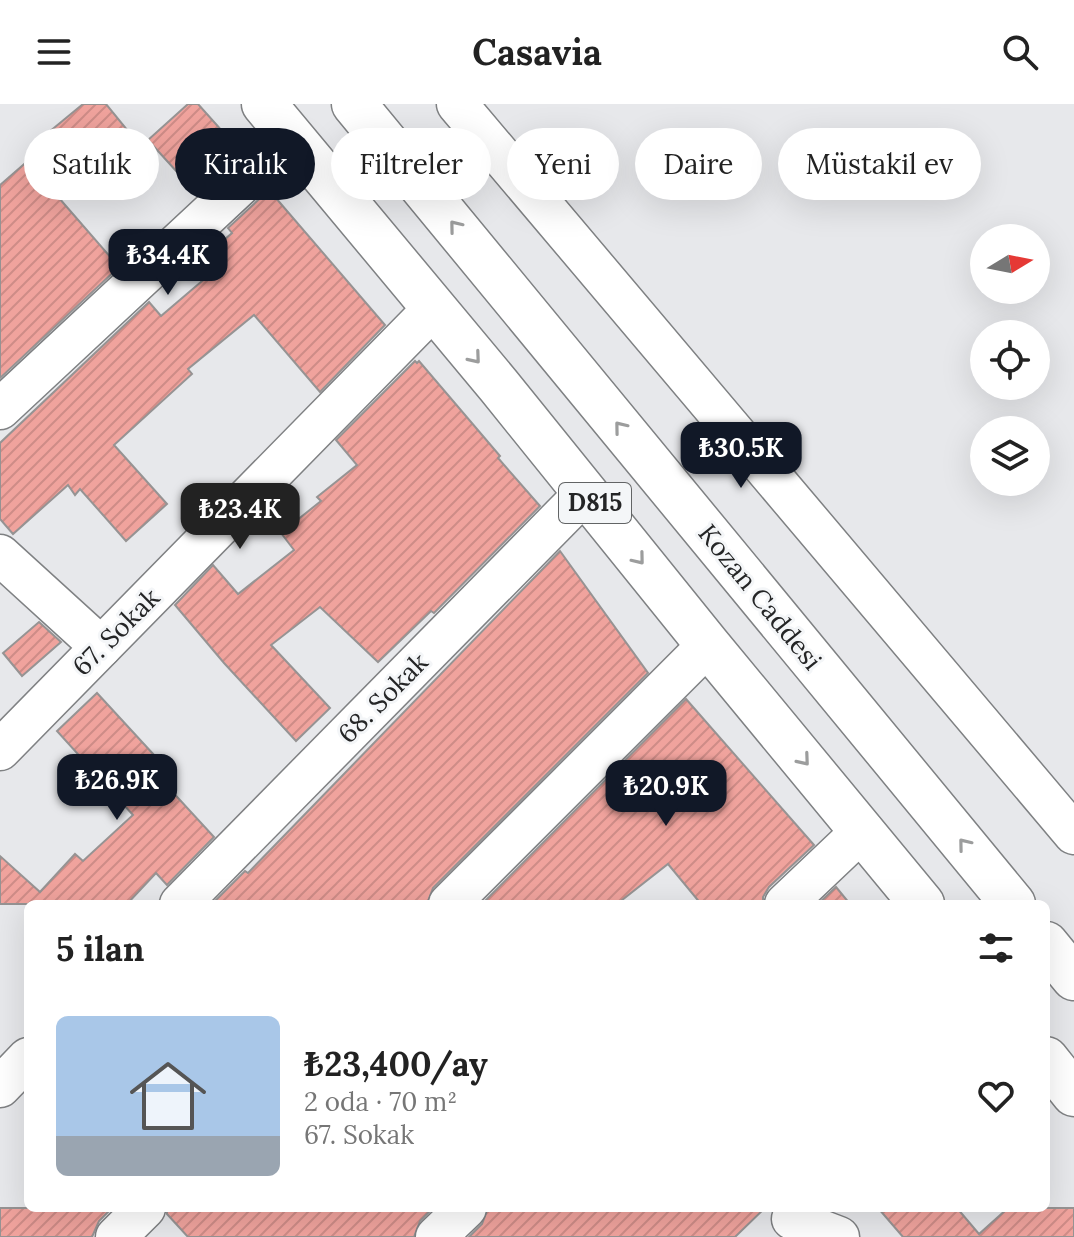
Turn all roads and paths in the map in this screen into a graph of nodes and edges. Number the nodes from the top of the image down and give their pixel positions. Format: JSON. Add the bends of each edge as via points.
{"nodes":[{"id":1,"x":264,"y":104,"type":"edge"},
{"id":2,"x":354,"y":104,"type":"edge"},
{"id":3,"x":457,"y":104,"type":"edge"},
{"id":4,"x":284,"y":128,"type":"edge"},
{"id":5,"x":315,"y":165,"type":"edge"},
{"id":6,"x":224,"y":200,"type":"edge"},
{"id":7,"x":434,"y":308,"type":"junction"},
{"id":8,"x":0,"y":409,"type":"edge"},
{"id":9,"x":586,"y":492,"type":"junction"},
{"id":10,"x":0,"y":555,"type":"edge"},
{"id":11,"x":708,"y":645,"type":"junction"},
{"id":12,"x":101,"y":647,"type":"junction"},
{"id":13,"x":0,"y":750,"type":"edge"},
{"id":14,"x":863,"y":830,"type":"junction"},
{"id":15,"x":1074,"y":834,"type":"edge"},
{"id":16,"x":184,"y":900,"type":"edge"},
{"id":17,"x":453,"y":900,"type":"edge"},
{"id":18,"x":789,"y":900,"type":"edge"},
{"id":19,"x":919,"y":900,"type":"edge"},
{"id":20,"x":1010,"y":900,"type":"edge"},
{"id":21,"x":1050,"y":949,"type":"edge"},
{"id":22,"x":1074,"y":978,"type":"edge"},
{"id":23,"x":24,"y":1062,"type":"edge"},
{"id":24,"x":1050,"y":1064,"type":"edge"},
{"id":25,"x":0,"y":1087,"type":"edge"},
{"id":26,"x":1074,"y":1094,"type":"edge"},
{"id":27,"x":141,"y":1212,"type":"edge"},
{"id":28,"x":462,"y":1212,"type":"edge"},
{"id":29,"x":790,"y":1221,"type":"edge"},
{"id":30,"x":116,"y":1237,"type":"edge"},
{"id":31,"x":436,"y":1237,"type":"edge"},
{"id":32,"x":839,"y":1237,"type":"edge"}],
"edges":[{"from":1,"to":4,"type":"highway","number":"D815"},
{"from":20,"to":2,"type":"highway","name":"Kozan Caddesi","number":"D815","one_way":true},
{"from":3,"to":15,"type":"street"},
{"from":5,"to":7,"type":"highway","number":"D815"},
{"from":6,"to":8,"type":"street"},
{"from":7,"to":9,"type":"highway","number":"D815","one_way":true},
{"from":7,"to":12,"type":"street","name":"67. Sokak"},
{"from":9,"to":11,"type":"highway","number":"D815","one_way":true},
{"from":9,"to":16,"type":"street","name":"68. Sokak"},
{"from":10,"to":12,"type":"street"},
{"from":11,"to":14,"type":"highway","number":"D815","one_way":true},
{"from":11,"to":17,"type":"street"},
{"from":12,"to":13,"type":"street","name":"67. Sokak"},
{"from":14,"to":18,"type":"street"},
{"from":14,"to":19,"type":"highway","number":"D815"},
{"from":21,"to":22,"type":"highway"},
{"from":23,"to":25,"type":"street"},
{"from":24,"to":26,"type":"highway"},
{"from":27,"to":30,"type":"street"},
{"from":28,"to":31,"type":"street"},
{"from":29,"to":32,"type":"street"}]}
